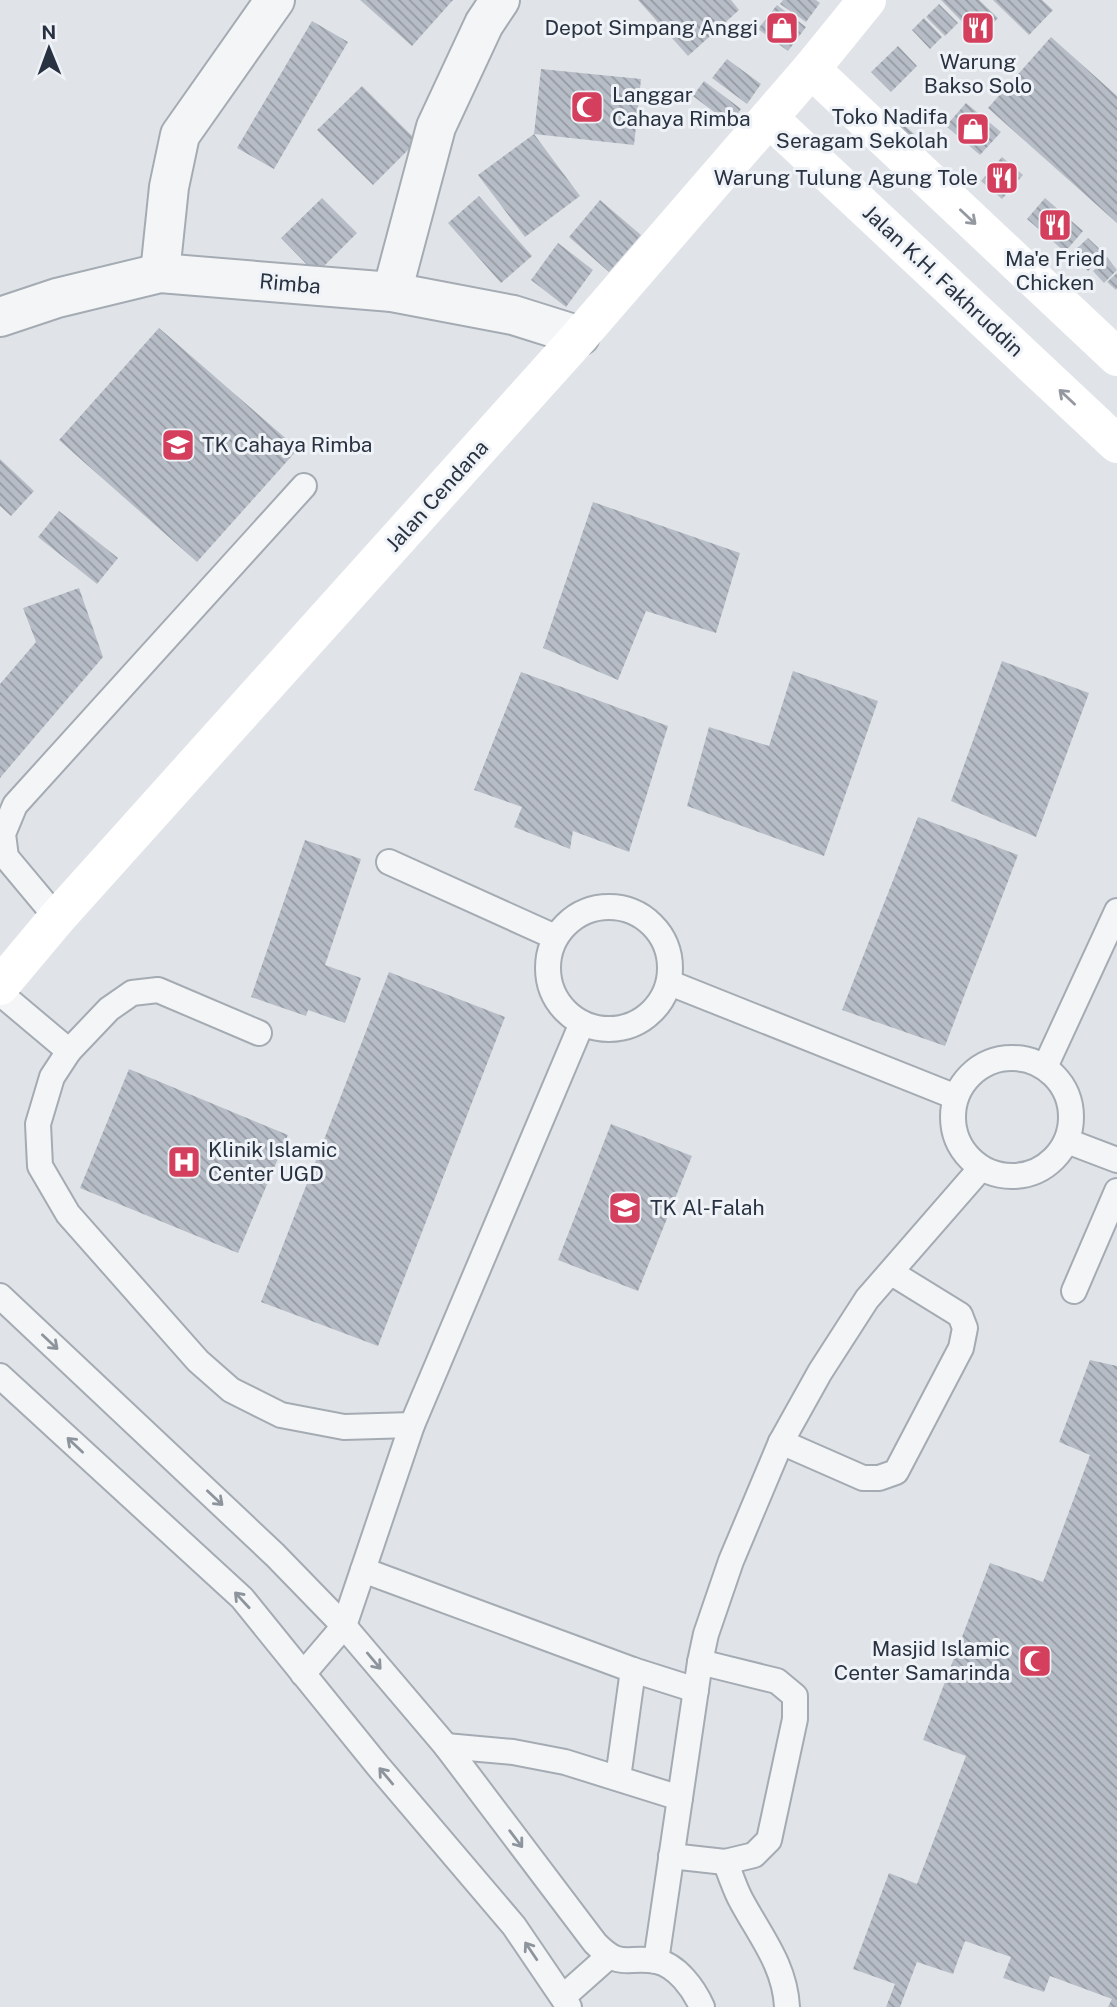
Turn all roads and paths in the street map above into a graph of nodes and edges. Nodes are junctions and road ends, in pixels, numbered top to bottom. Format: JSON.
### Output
{"nodes":[{"id":1,"x":275,"y":0,"type":"edge"},
{"id":2,"x":500,"y":0,"type":"edge"},
{"id":3,"x":867,"y":0,"type":"edge"},
{"id":4,"x":811,"y":69,"type":"junction"},
{"id":5,"x":769,"y":118,"type":"junction"},
{"id":6,"x":160,"y":273,"type":"junction"},
{"id":7,"x":392,"y":292,"type":"junction"},
{"id":8,"x":0,"y":317,"type":"edge"},
{"id":9,"x":580,"y":336,"type":"junction"},
{"id":10,"x":1117,"y":357,"type":"edge"},
{"id":11,"x":1117,"y":444,"type":"edge"},
{"id":12,"x":304,"y":486,"type":"dead end"},
{"id":13,"x":389,"y":862,"type":"dead end"},
{"id":14,"x":1117,"y":911,"type":"edge"},
{"id":15,"x":57,"y":918,"type":"junction"},
{"id":16,"x":555,"y":937,"type":"junction"},
{"id":17,"x":670,"y":983,"type":"junction"},
{"id":18,"x":0,"y":986,"type":"edge"},
{"id":19,"x":0,"y":993,"type":"edge"},
{"id":20,"x":582,"y":1023,"type":"junction"},
{"id":21,"x":259,"y":1033,"type":"dead end"},
{"id":22,"x":69,"y":1051,"type":"junction"},
{"id":23,"x":1045,"y":1067,"type":"junction"},
{"id":24,"x":956,"y":1097,"type":"junction"},
{"id":25,"x":1067,"y":1141,"type":"junction"},
{"id":26,"x":1117,"y":1160,"type":"edge"},
{"id":27,"x":981,"y":1168,"type":"junction"},
{"id":28,"x":1117,"y":1191,"type":"edge"},
{"id":29,"x":892,"y":1273,"type":"junction"},
{"id":30,"x":1074,"y":1291,"type":"dead end"},
{"id":31,"x":0,"y":1296,"type":"edge"},
{"id":32,"x":0,"y":1376,"type":"edge"},
{"id":33,"x":412,"y":1425,"type":"junction"},
{"id":34,"x":780,"y":1441,"type":"junction"},
{"id":35,"x":363,"y":1570,"type":"junction"},
{"id":36,"x":344,"y":1626,"type":"junction"},
{"id":37,"x":700,"y":1662,"type":"junction"},
{"id":38,"x":633,"y":1670,"type":"junction"},
{"id":39,"x":303,"y":1674,"type":"junction"},
{"id":40,"x":696,"y":1690,"type":"junction"},
{"id":41,"x":446,"y":1746,"type":"junction"},
{"id":42,"x":618,"y":1777,"type":"junction"},
{"id":43,"x":680,"y":1798,"type":"junction"},
{"id":44,"x":671,"y":1856,"type":"junction"},
{"id":45,"x":726,"y":1862,"type":"junction"},
{"id":46,"x":608,"y":1957,"type":"junction"},
{"id":47,"x":656,"y":1961,"type":"junction"},
{"id":48,"x":566,"y":2002,"type":"edge"},
{"id":49,"x":702,"y":2007,"type":"edge"},
{"id":50,"x":787,"y":2007,"type":"edge"}],
"edges":[{"from":1,"to":6,"type":"street"},
{"from":2,"to":7,"type":"street"},
{"from":3,"to":4,"type":"street","name":"Jalan Cendana"},
{"from":4,"to":5,"type":"street","name":"Jalan Cendana"},
{"from":4,"to":10,"type":"street","one_way":true},
{"from":5,"to":9,"type":"street","name":"Jalan Cendana"},
{"from":11,"to":5,"type":"street","name":"Jalan K.H. Fakhruddin","one_way":true},
{"from":6,"to":7,"type":"street","name":"Rimba"},
{"from":6,"to":8,"type":"street","name":"Rimba"},
{"from":7,"to":9,"type":"street","name":"Rimba"},
{"from":9,"to":15,"type":"street","name":"Jalan Cendana"},
{"from":12,"to":15,"type":"lane"},
{"from":13,"to":16,"type":"lane"},
{"from":14,"to":23,"type":"lane"},
{"from":15,"to":18,"type":"street","name":"Jalan Cendana"},
{"from":16,"to":17,"type":"lane"},
{"from":16,"to":20,"type":"lane"},
{"from":17,"to":20,"type":"lane"},
{"from":17,"to":24,"type":"lane"},
{"from":19,"to":22,"type":"lane"},
{"from":20,"to":33,"type":"lane"},
{"from":21,"to":22,"type":"lane"},
{"from":22,"to":33,"type":"lane"},
{"from":23,"to":24,"type":"lane"},
{"from":23,"to":25,"type":"lane"},
{"from":24,"to":27,"type":"lane"},
{"from":25,"to":26,"type":"lane"},
{"from":25,"to":27,"type":"lane"},
{"from":27,"to":29,"type":"lane"},
{"from":28,"to":30,"type":"lane"},
{"from":29,"to":34,"type":"lane"},
{"from":29,"to":34,"type":"lane"},
{"from":31,"to":36,"type":"lane","one_way":true},
{"from":39,"to":32,"type":"lane","one_way":true},
{"from":33,"to":35,"type":"lane"},
{"from":34,"to":37,"type":"lane"},
{"from":35,"to":36,"type":"lane"},
{"from":35,"to":38,"type":"lane"},
{"from":36,"to":39,"type":"lane"},
{"from":36,"to":41,"type":"lane","one_way":true},
{"from":37,"to":40,"type":"lane"},
{"from":37,"to":45,"type":"lane"},
{"from":38,"to":40,"type":"lane"},
{"from":38,"to":42,"type":"lane"},
{"from":48,"to":39,"type":"lane","one_way":true},
{"from":40,"to":43,"type":"lane"},
{"from":41,"to":42,"type":"lane"},
{"from":41,"to":46,"type":"lane","one_way":true},
{"from":42,"to":43,"type":"lane"},
{"from":43,"to":44,"type":"lane"},
{"from":44,"to":45,"type":"lane"},
{"from":44,"to":47,"type":"lane"},
{"from":45,"to":50,"type":"lane"},
{"from":46,"to":47,"type":"lane"},
{"from":46,"to":48,"type":"lane"},
{"from":47,"to":49,"type":"lane"}]}
